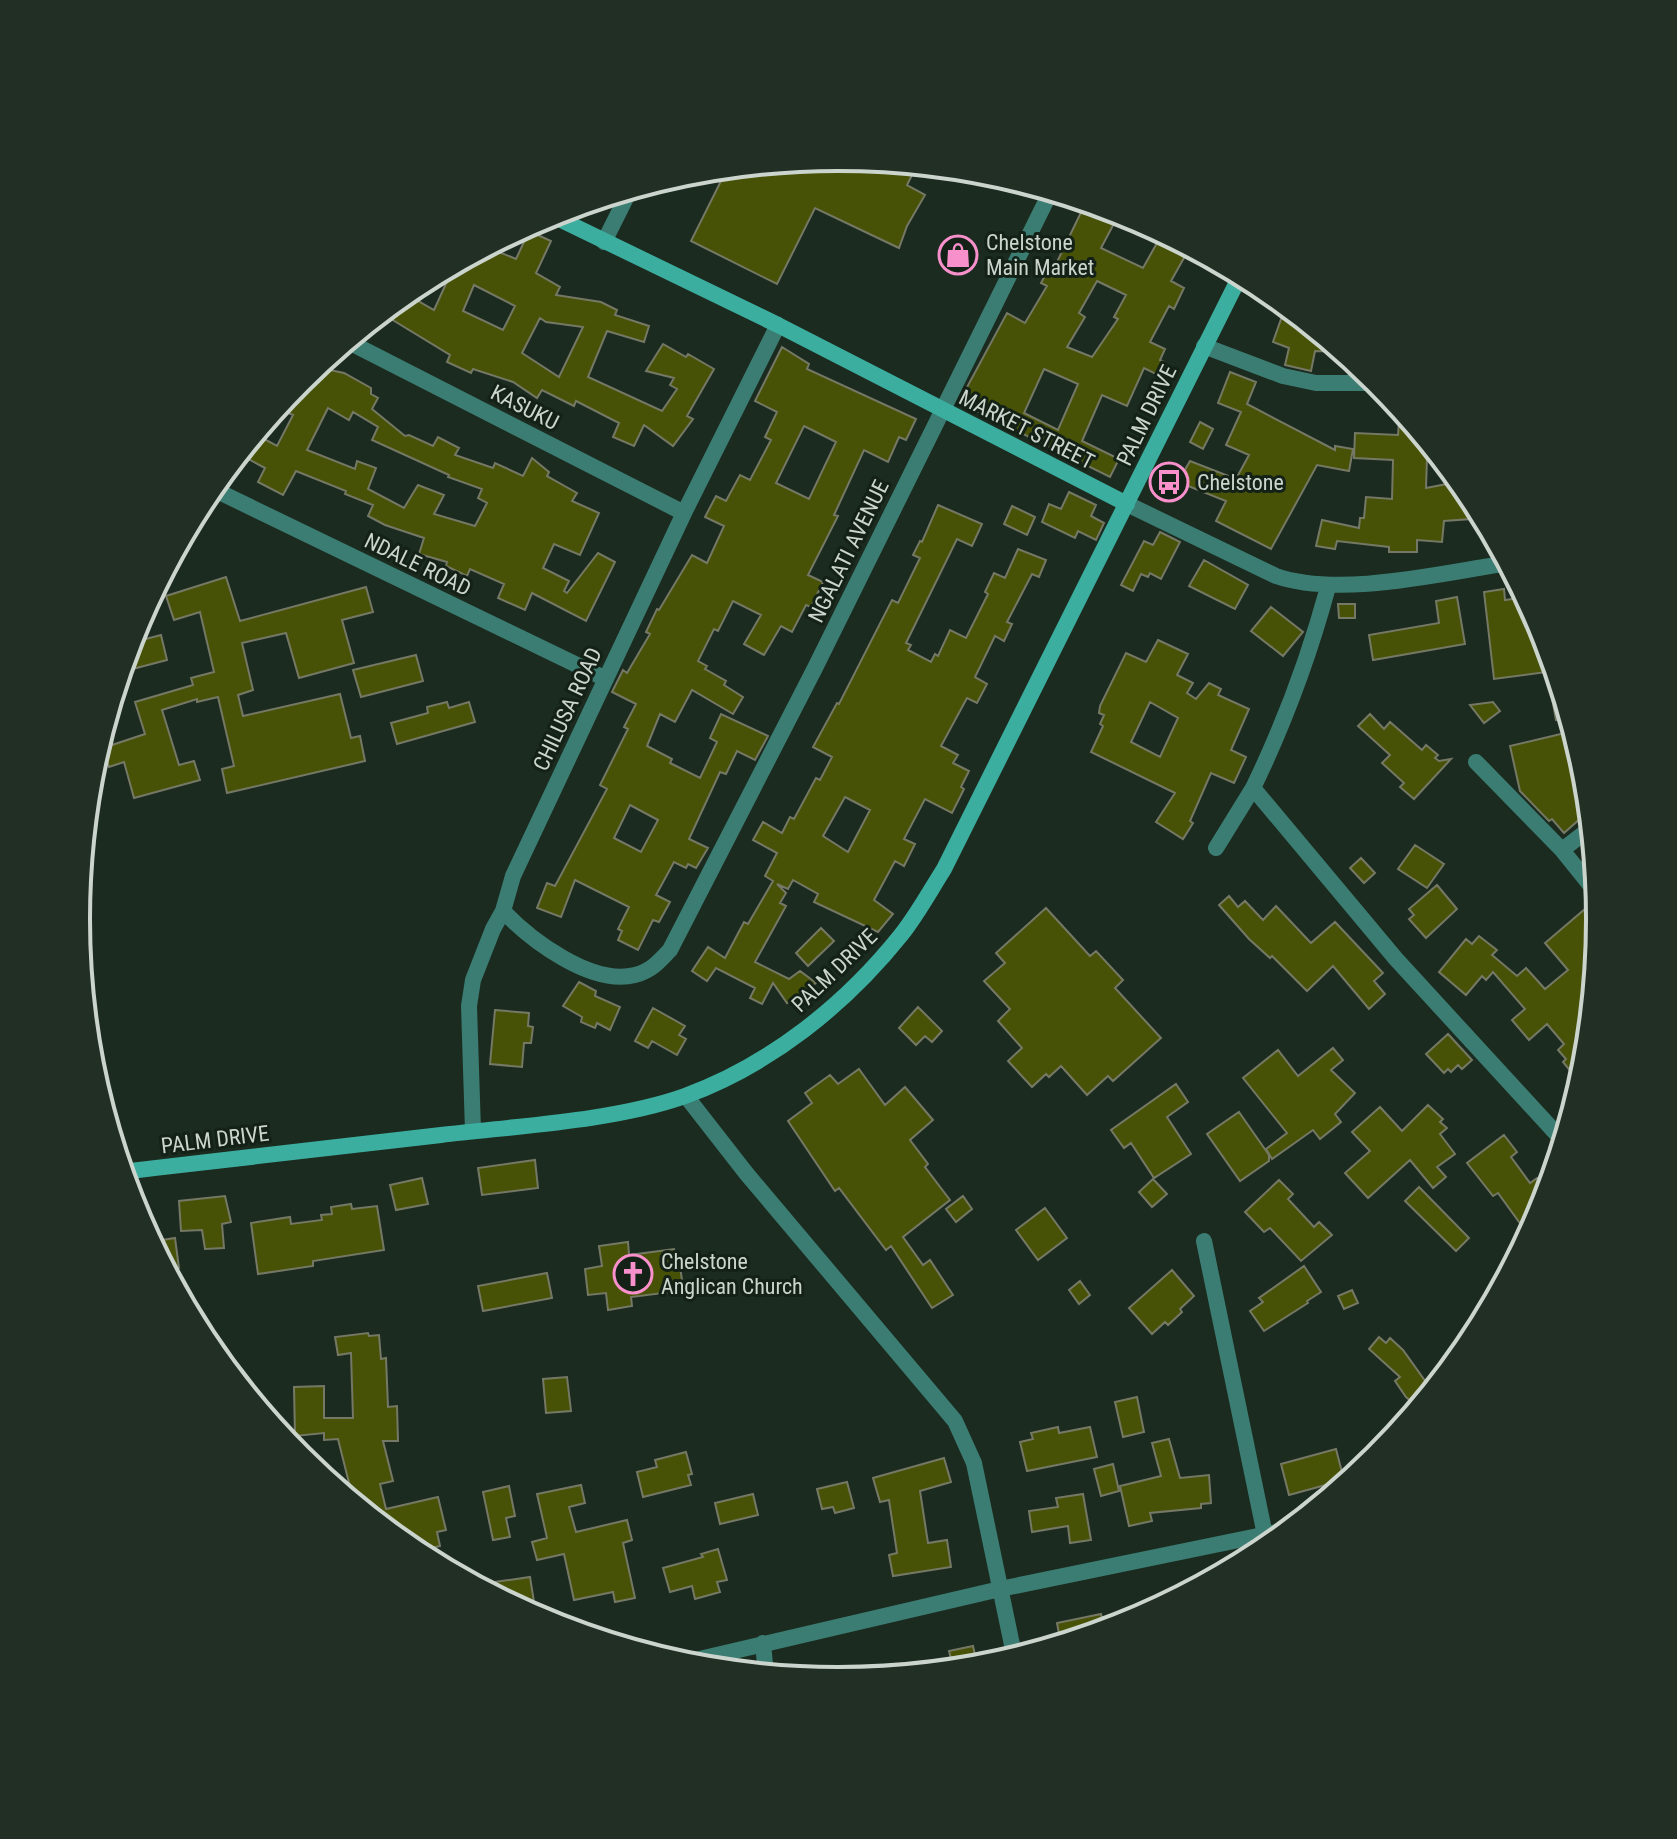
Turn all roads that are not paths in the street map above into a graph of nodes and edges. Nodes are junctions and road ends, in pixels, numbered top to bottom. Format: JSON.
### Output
{"nodes":[{"id":1,"x":1046,"y":201,"type":"edge"},
{"id":2,"x":623,"y":203,"type":"edge"},
{"id":3,"x":566,"y":223,"type":"edge"},
{"id":4,"x":604,"y":242,"type":"junction"},
{"id":5,"x":1235,"y":285,"type":"edge"},
{"id":6,"x":778,"y":325,"type":"junction"},
{"id":7,"x":1204,"y":346,"type":"junction"},
{"id":8,"x":358,"y":347,"type":"edge"},
{"id":9,"x":1360,"y":383,"type":"edge"},
{"id":10,"x":941,"y":410,"type":"junction"},
{"id":11,"x":223,"y":494,"type":"edge"},
{"id":12,"x":1127,"y":504,"type":"junction"},
{"id":13,"x":684,"y":513,"type":"junction"},
{"id":14,"x":1497,"y":565,"type":"edge"},
{"id":15,"x":1328,"y":587,"type":"junction"},
{"id":16,"x":606,"y":679,"type":"junction"},
{"id":17,"x":1476,"y":762,"type":"dead end"},
{"id":18,"x":1253,"y":788,"type":"junction"},
{"id":19,"x":1582,"y":835,"type":"edge"},
{"id":20,"x":1216,"y":848,"type":"dead end"},
{"id":21,"x":1562,"y":850,"type":"junction"},
{"id":22,"x":1585,"y":879,"type":"edge"},
{"id":23,"x":503,"y":911,"type":"junction"},
{"id":24,"x":686,"y":1096,"type":"junction"},
{"id":25,"x":473,"y":1131,"type":"junction"},
{"id":26,"x":1555,"y":1132,"type":"edge"},
{"id":27,"x":134,"y":1171,"type":"edge"},
{"id":28,"x":1204,"y":1241,"type":"dead end"},
{"id":29,"x":1263,"y":1535,"type":"edge"},
{"id":30,"x":1265,"y":1535,"type":"edge"},
{"id":31,"x":1000,"y":1589,"type":"junction"},
{"id":32,"x":763,"y":1643,"type":"junction"},
{"id":33,"x":1012,"y":1647,"type":"edge"},
{"id":34,"x":708,"y":1657,"type":"edge"},
{"id":35,"x":765,"y":1664,"type":"edge"}],
"edges":[{"from":1,"to":10,"type":"street","name":"NGALATI AVENUE"},
{"from":2,"to":4,"type":"street"},
{"from":3,"to":4,"type":"street","name":"MARKET STREET"},
{"from":4,"to":6,"type":"street","name":"MARKET STREET"},
{"from":5,"to":7,"type":"street","name":"PALM DRIVE"},
{"from":6,"to":10,"type":"street","name":"MARKET STREET"},
{"from":6,"to":13,"type":"street","name":"CHILUSA ROAD"},
{"from":7,"to":9,"type":"street"},
{"from":7,"to":12,"type":"street","name":"PALM DRIVE"},
{"from":8,"to":13,"type":"street","name":"KASUKU"},
{"from":10,"to":12,"type":"street","name":"MARKET STREET"},
{"from":10,"to":23,"type":"street","name":"NGALATI AVENUE"},
{"from":11,"to":16,"type":"street","name":"NDALE ROAD"},
{"from":12,"to":15,"type":"street","name":"MARKET STREET"},
{"from":12,"to":24,"type":"street","name":"PALM DRIVE"},
{"from":13,"to":16,"type":"street","name":"CHILUSA ROAD"},
{"from":14,"to":15,"type":"street","name":"MARKET STREET"},
{"from":15,"to":18,"type":"street"},
{"from":16,"to":23,"type":"street","name":"CHILUSA ROAD"},
{"from":17,"to":21,"type":"street"},
{"from":18,"to":20,"type":"street"},
{"from":18,"to":26,"type":"street"},
{"from":19,"to":21,"type":"street"},
{"from":21,"to":22,"type":"street"},
{"from":23,"to":25,"type":"street","name":"CHILUSA ROAD"},
{"from":24,"to":25,"type":"street","name":"PALM DRIVE"},
{"from":24,"to":31,"type":"street"},
{"from":25,"to":27,"type":"street","name":"PALM DRIVE"},
{"from":28,"to":30,"type":"street"},
{"from":29,"to":31,"type":"street"},
{"from":31,"to":32,"type":"street"},
{"from":31,"to":33,"type":"street"},
{"from":32,"to":34,"type":"street"},
{"from":32,"to":35,"type":"street"}]}
